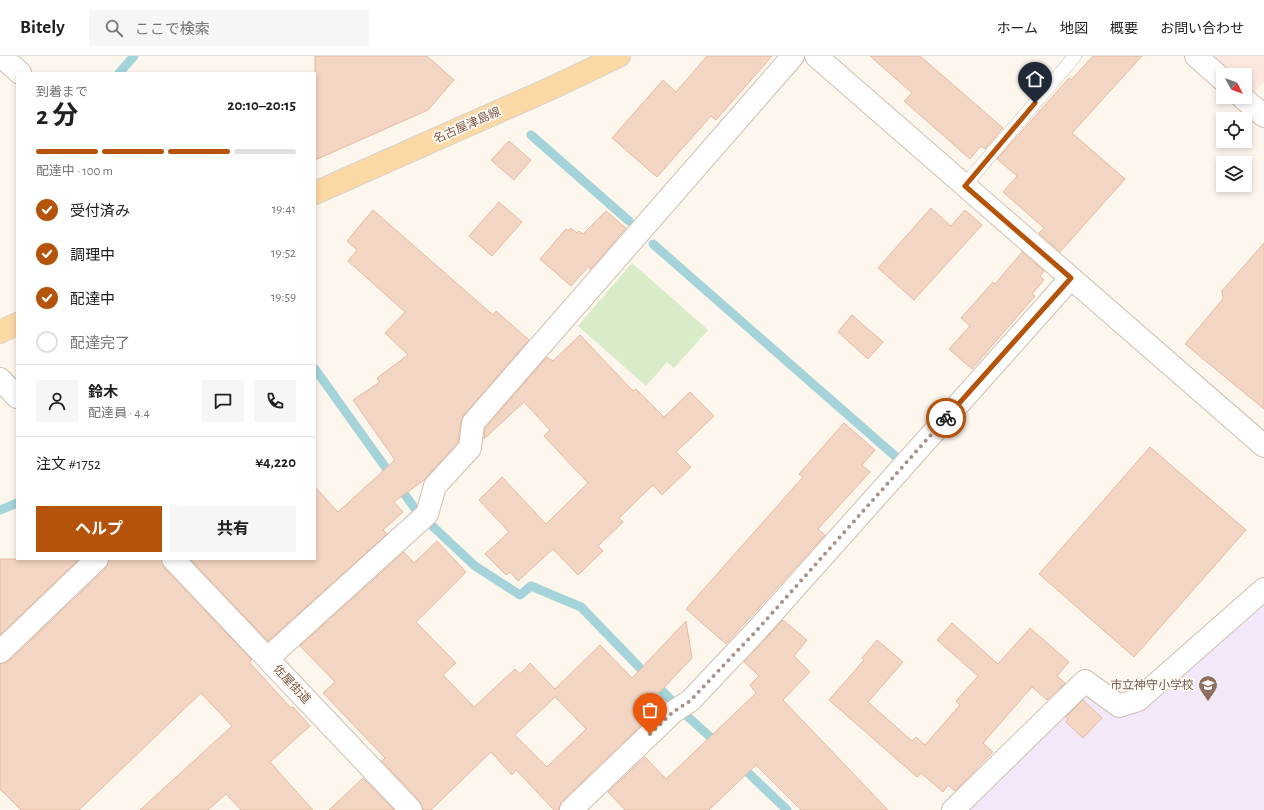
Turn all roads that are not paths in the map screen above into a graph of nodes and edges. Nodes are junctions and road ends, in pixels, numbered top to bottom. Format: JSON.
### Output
{"nodes":[{"id":1,"x":1,"y":56,"type":"edge"},
{"id":2,"x":619,"y":56,"type":"edge"},
{"id":3,"x":793,"y":56,"type":"edge"},
{"id":4,"x":816,"y":56,"type":"edge"},
{"id":5,"x":1075,"y":56,"type":"edge"},
{"id":6,"x":1196,"y":56,"type":"edge"},
{"id":7,"x":19,"y":72,"type":"edge"},
{"id":8,"x":1216,"y":74,"type":"edge"},
{"id":9,"x":1250,"y":104,"type":"edge"},
{"id":10,"x":1264,"y":116,"type":"edge"},
{"id":11,"x":965,"y":186,"type":"junction"},
{"id":12,"x":316,"y":193,"type":"edge"},
{"id":13,"x":1071,"y":278,"type":"junction"},
{"id":14,"x":16,"y":324,"type":"edge"},
{"id":15,"x":0,"y":332,"type":"edge"},
{"id":16,"x":0,"y":379,"type":"edge"},
{"id":17,"x":16,"y":396,"type":"edge"},
{"id":18,"x":1264,"y":446,"type":"edge"},
{"id":19,"x":95,"y":560,"type":"edge"},
{"id":20,"x":174,"y":560,"type":"edge"},
{"id":21,"x":1264,"y":589,"type":"edge"},
{"id":22,"x":0,"y":652,"type":"edge"},
{"id":23,"x":268,"y":658,"type":"junction"},
{"id":24,"x":411,"y":810,"type":"edge"},
{"id":25,"x":571,"y":810,"type":"edge"},
{"id":26,"x":953,"y":810,"type":"edge"}],
"edges":[{"from":1,"to":7,"type":"street"},
{"from":2,"to":12,"type":"main road","name":"名古屋津島線"},
{"from":3,"to":23,"type":"street"},
{"from":4,"to":11,"type":"street"},
{"from":5,"to":11,"type":"lane"},
{"from":6,"to":8,"type":"street"},
{"from":9,"to":10,"type":"street"},
{"from":11,"to":13,"type":"street"},
{"from":13,"to":18,"type":"street"},
{"from":13,"to":25,"type":"street"},
{"from":14,"to":15,"type":"main road"},
{"from":16,"to":17,"type":"street"},
{"from":19,"to":22,"type":"street"},
{"from":20,"to":23,"type":"street","name":"佐屋街道"},
{"from":21,"to":26,"type":"street"},
{"from":23,"to":24,"type":"street","name":"佐屋街道"}]}
